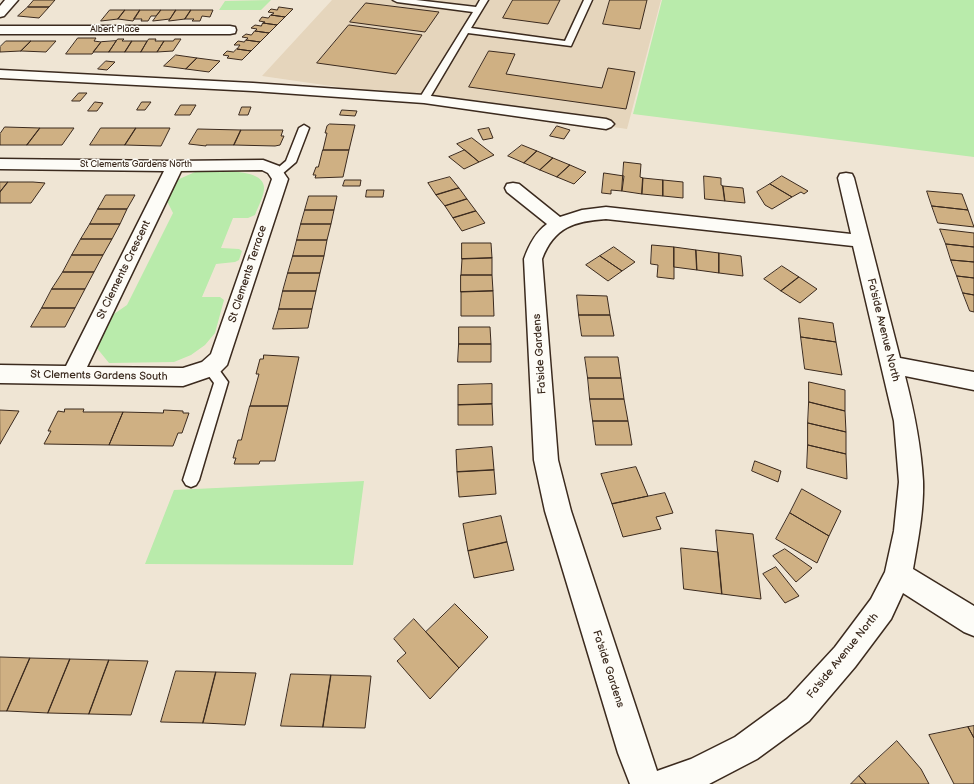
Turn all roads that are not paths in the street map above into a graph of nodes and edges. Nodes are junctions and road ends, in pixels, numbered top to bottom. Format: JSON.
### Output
{"nodes":[{"id":1,"x":12,"y":0,"type":"edge"},
{"id":2,"x":397,"y":0,"type":"edge"},
{"id":3,"x":484,"y":0,"type":"edge"},
{"id":4,"x":588,"y":0,"type":"edge"},
{"id":5,"x":478,"y":10,"type":"junction"},
{"id":6,"x":0,"y":13,"type":"edge"},
{"id":7,"x":0,"y":30,"type":"edge"},
{"id":8,"x":230,"y":30,"type":"dead end"},
{"id":9,"x":466,"y":30,"type":"junction"},
{"id":10,"x":0,"y":74,"type":"edge"},
{"id":11,"x":424,"y":99,"type":"junction"},
{"id":12,"x":606,"y":124,"type":"dead end"},
{"id":13,"x":304,"y":128,"type":"dead end"},
{"id":14,"x":0,"y":164,"type":"edge"},
{"id":15,"x":175,"y":166,"type":"junction"},
{"id":16,"x":275,"y":170,"type":"junction"},
{"id":17,"x":846,"y":178,"type":"dead end"},
{"id":18,"x":513,"y":188,"type":"dead end"},
{"id":19,"x":558,"y":224,"type":"junction"},
{"id":20,"x":861,"y":241,"type":"junction"},
{"id":21,"x":892,"y":365,"type":"junction"},
{"id":22,"x":204,"y":370,"type":"junction"},
{"id":23,"x":0,"y":374,"type":"edge"},
{"id":24,"x":72,"y":374,"type":"junction"},
{"id":25,"x":974,"y":381,"type":"edge"},
{"id":26,"x":191,"y":480,"type":"dead end"},
{"id":27,"x":898,"y":575,"type":"junction"},
{"id":28,"x":974,"y":622,"type":"edge"},
{"id":29,"x":646,"y":784,"type":"edge"},
{"id":30,"x":665,"y":784,"type":"edge"}],
"edges":[{"from":1,"to":6,"type":"street"},
{"from":2,"to":5,"type":"lane"},
{"from":3,"to":5,"type":"lane"},
{"from":4,"to":9,"type":"lane"},
{"from":5,"to":9,"type":"lane"},
{"from":7,"to":8,"type":"street","name":"Albert Place"},
{"from":9,"to":11,"type":"lane"},
{"from":10,"to":11,"type":"street"},
{"from":11,"to":12,"type":"street"},
{"from":13,"to":16,"type":"lane"},
{"from":14,"to":15,"type":"street","name":"St Clements Gardens North"},
{"from":15,"to":16,"type":"street","name":"St Clements Gardens North"},
{"from":15,"to":24,"type":"street","name":"St Clements Crescent"},
{"from":16,"to":22,"type":"street","name":"St Clements Terrace"},
{"from":17,"to":20,"type":"street","name":"Fa'side Avenue North"},
{"from":18,"to":19,"type":"street"},
{"from":19,"to":20,"type":"street","name":"Fa'side Gardens"},
{"from":19,"to":29,"type":"street","name":"Fa'side Gardens"},
{"from":20,"to":21,"type":"street","name":"Fa'side Avenue North"},
{"from":21,"to":25,"type":"street"},
{"from":21,"to":27,"type":"street","name":"Fa'side Avenue North"},
{"from":22,"to":24,"type":"street","name":"St Clements Gardens South"},
{"from":22,"to":26,"type":"lane"},
{"from":23,"to":24,"type":"street","name":"St Clements Gardens South"},
{"from":27,"to":28,"type":"street"},
{"from":27,"to":30,"type":"street","name":"Fa'side Avenue North"}]}
